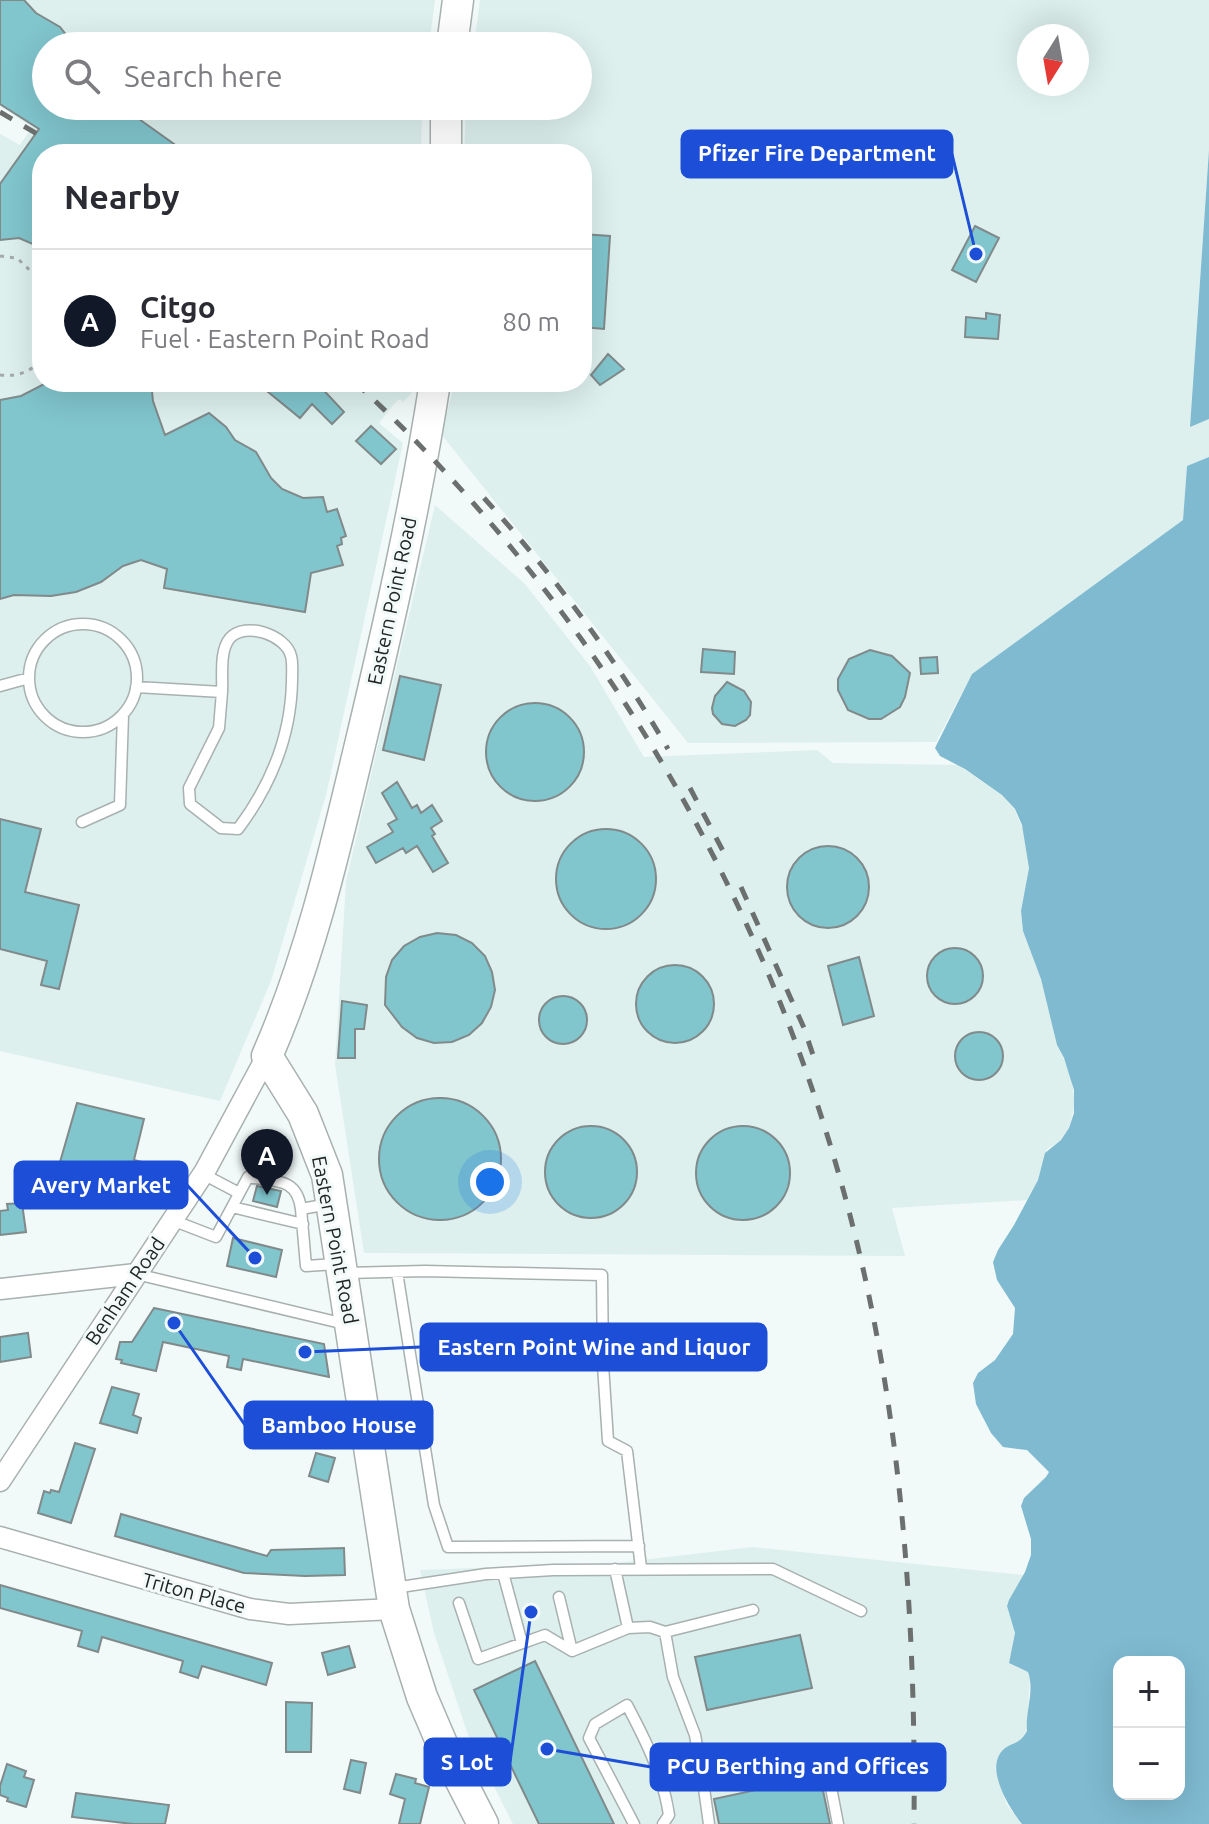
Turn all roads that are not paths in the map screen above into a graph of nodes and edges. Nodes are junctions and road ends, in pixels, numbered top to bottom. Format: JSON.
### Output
{"nodes":[{"id":1,"x":458,"y":0,"type":"edge"},
{"id":2,"x":454,"y":32,"type":"edge"},
{"id":3,"x":446,"y":120,"type":"edge"},
{"id":4,"x":446,"y":144,"type":"edge"},
{"id":5,"x":433,"y":392,"type":"edge"},
{"id":6,"x":29,"y":678,"type":"junction"},
{"id":7,"x":0,"y":686,"type":"edge"},
{"id":8,"x":136,"y":687,"type":"junction"},
{"id":9,"x":222,"y":692,"type":"junction"},
{"id":10,"x":123,"y":715,"type":"junction"},
{"id":11,"x":82,"y":822,"type":"dead end"},
{"id":12,"x":267,"y":1056,"type":"junction"},
{"id":13,"x":203,"y":1174,"type":"junction"},
{"id":14,"x":239,"y":1193,"type":"junction"},
{"id":15,"x":332,"y":1204,"type":"junction"},
{"id":16,"x":232,"y":1207,"type":"junction"},
{"id":17,"x":301,"y":1209,"type":"junction"},
{"id":18,"x":172,"y":1220,"type":"junction"},
{"id":19,"x":303,"y":1224,"type":"junction"},
{"id":20,"x":343,"y":1268,"type":"junction"},
{"id":21,"x":397,"y":1272,"type":"junction"},
{"id":22,"x":136,"y":1274,"type":"junction"},
{"id":23,"x":0,"y":1289,"type":"edge"},
{"id":24,"x":351,"y":1326,"type":"junction"},
{"id":25,"x":0,"y":1481,"type":"edge"},
{"id":26,"x":0,"y":1537,"type":"edge"},
{"id":27,"x":639,"y":1546,"type":"junction"},
{"id":28,"x":641,"y":1568,"type":"junction"},
{"id":29,"x":615,"y":1569,"type":"junction"},
{"id":30,"x":503,"y":1573,"type":"junction"},
{"id":31,"x":559,"y":1597,"type":"dead end"},
{"id":32,"x":392,"y":1599,"type":"junction"},
{"id":33,"x":459,"y":1603,"type":"dead end"},
{"id":34,"x":753,"y":1610,"type":"dead end"},
{"id":35,"x":861,"y":1611,"type":"dead end"},
{"id":36,"x":628,"y":1628,"type":"junction"},
{"id":37,"x":665,"y":1632,"type":"junction"},
{"id":38,"x":522,"y":1643,"type":"junction"},
{"id":39,"x":572,"y":1651,"type":"junction"},
{"id":40,"x":702,"y":1774,"type":"junction"},
{"id":41,"x":483,"y":1824,"type":"edge"},
{"id":42,"x":634,"y":1824,"type":"edge"},
{"id":43,"x":663,"y":1824,"type":"edge"},
{"id":44,"x":709,"y":1824,"type":"edge"},
{"id":45,"x":838,"y":1824,"type":"edge"}],
"edges":[{"from":1,"to":2,"type":"main road"},
{"from":3,"to":4,"type":"main road"},
{"from":5,"to":12,"type":"main road","name":"Eastern Point Road"},
{"from":6,"to":7,"type":"lane"},
{"from":6,"to":8,"type":"lane"},
{"from":6,"to":10,"type":"lane"},
{"from":8,"to":9,"type":"lane"},
{"from":8,"to":10,"type":"lane"},
{"from":9,"to":9,"type":"lane"},
{"from":10,"to":11,"type":"lane"},
{"from":12,"to":13,"type":"street","name":"Benham Road"},
{"from":12,"to":15,"type":"main road","name":"Eastern Point Road"},
{"from":13,"to":14,"type":"lane"},
{"from":13,"to":18,"type":"street","name":"Benham Road"},
{"from":14,"to":16,"type":"lane"},
{"from":14,"to":17,"type":"lane"},
{"from":15,"to":17,"type":"lane"},
{"from":15,"to":20,"type":"main road","name":"Eastern Point Road"},
{"from":16,"to":18,"type":"lane"},
{"from":16,"to":19,"type":"lane"},
{"from":17,"to":19,"type":"lane"},
{"from":18,"to":22,"type":"street","name":"Benham Road"},
{"from":19,"to":20,"type":"lane"},
{"from":20,"to":21,"type":"lane"},
{"from":20,"to":24,"type":"main road","name":"Eastern Point Road"},
{"from":21,"to":27,"type":"lane"},
{"from":21,"to":27,"type":"lane"},
{"from":22,"to":23,"type":"street"},
{"from":22,"to":24,"type":"lane"},
{"from":22,"to":25,"type":"street","name":"Benham Road"},
{"from":24,"to":32,"type":"main road","name":"Eastern Point Road"},
{"from":26,"to":32,"type":"street","name":"Triton Place"},
{"from":27,"to":28,"type":"lane"},
{"from":28,"to":29,"type":"lane"},
{"from":28,"to":35,"type":"lane"},
{"from":29,"to":30,"type":"lane"},
{"from":29,"to":36,"type":"lane"},
{"from":30,"to":32,"type":"lane"},
{"from":30,"to":38,"type":"lane"},
{"from":31,"to":39,"type":"lane"},
{"from":32,"to":41,"type":"main road","name":"Eastern Point Road"},
{"from":33,"to":38,"type":"lane"},
{"from":34,"to":37,"type":"lane"},
{"from":36,"to":37,"type":"lane"},
{"from":36,"to":39,"type":"lane"},
{"from":37,"to":40,"type":"lane"},
{"from":38,"to":39,"type":"lane"},
{"from":40,"to":44,"type":"lane"},
{"from":40,"to":45,"type":"lane"},
{"from":42,"to":43,"type":"lane"}]}
